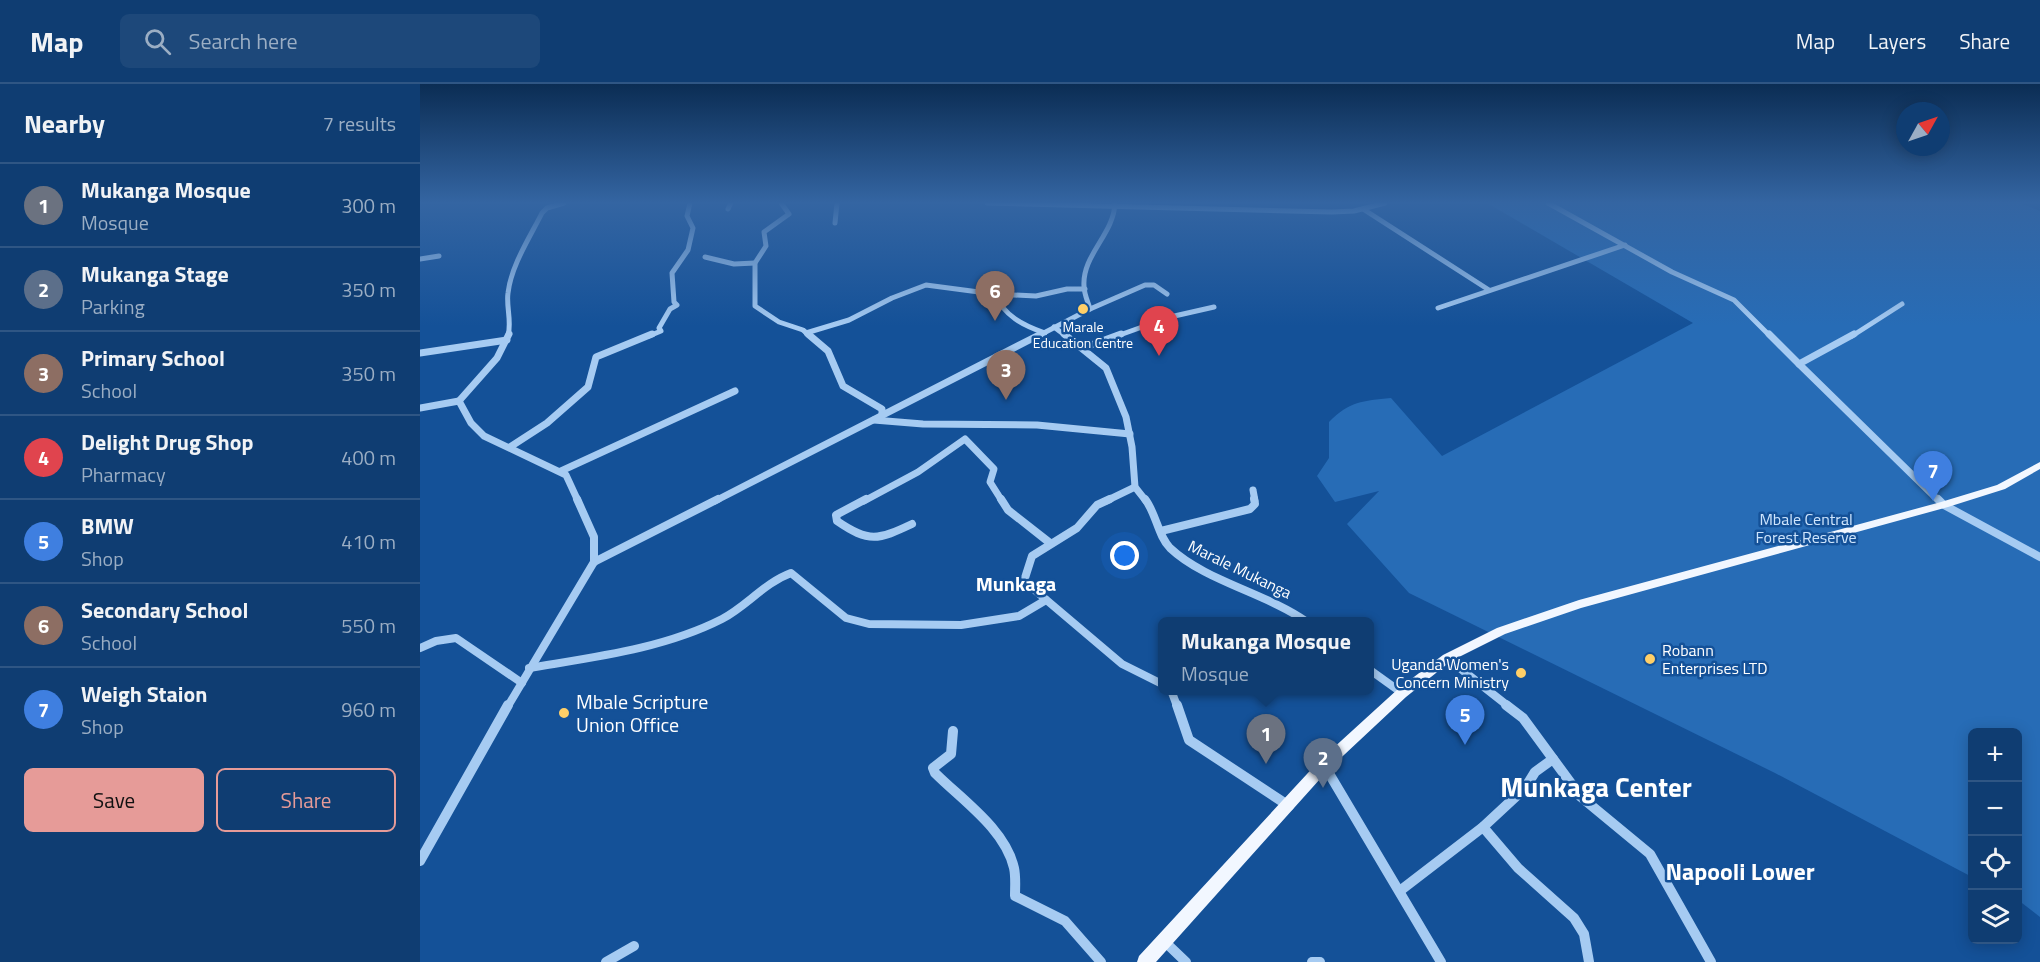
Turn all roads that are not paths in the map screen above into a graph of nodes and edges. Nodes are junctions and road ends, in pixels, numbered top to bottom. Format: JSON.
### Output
{"nodes":[{"id":1,"x":527,"y":244,"type":"edge"},
{"id":2,"x":690,"y":244,"type":"edge"},
{"id":3,"x":766,"y":244,"type":"edge"},
{"id":4,"x":1101,"y":244,"type":"edge"},
{"id":5,"x":1415,"y":244,"type":"edge"},
{"id":6,"x":1624,"y":245,"type":"joint"},
{"id":7,"x":439,"y":256,"type":"dead end"},
{"id":8,"x":705,"y":257,"type":"dead end"},
{"id":9,"x":420,"y":259,"type":"edge"},
{"id":10,"x":755,"y":263,"type":"junction"},
{"id":11,"x":1085,"y":289,"type":"junction"},
{"id":12,"x":1489,"y":290,"type":"junction"},
{"id":13,"x":994,"y":294,"type":"junction"},
{"id":14,"x":1167,"y":294,"type":"dead end"},
{"id":15,"x":1902,"y":304,"type":"dead end"},
{"id":16,"x":1214,"y":307,"type":"dead end"},
{"id":17,"x":1438,"y":308,"type":"dead end"},
{"id":18,"x":1090,"y":309,"type":"junction"},
{"id":19,"x":1054,"y":327,"type":"junction"},
{"id":20,"x":806,"y":333,"type":"junction"},
{"id":21,"x":1045,"y":333,"type":"junction"},
{"id":22,"x":507,"y":340,"type":"junction"},
{"id":23,"x":1083,"y":348,"type":"junction"},
{"id":24,"x":420,"y":353,"type":"edge"},
{"id":25,"x":1799,"y":364,"type":"junction"},
{"id":26,"x":735,"y":391,"type":"dead end"},
{"id":27,"x":459,"y":401,"type":"junction"},
{"id":28,"x":420,"y":408,"type":"edge"},
{"id":29,"x":882,"y":415,"type":"junction"},
{"id":30,"x":873,"y":420,"type":"junction"},
{"id":31,"x":1130,"y":434,"type":"junction"},
{"id":32,"x":510,"y":447,"type":"junction"},
{"id":33,"x":2040,"y":465,"type":"edge"},
{"id":34,"x":561,"y":471,"type":"junction"},
{"id":35,"x":1135,"y":487,"type":"junction"},
{"id":36,"x":1253,"y":490,"type":"dead end"},
{"id":37,"x":1944,"y":505,"type":"junction"},
{"id":38,"x":912,"y":524,"type":"dead end"},
{"id":39,"x":1161,"y":531,"type":"junction"},
{"id":40,"x":1050,"y":543,"type":"junction"},
{"id":41,"x":2040,"y":556,"type":"edge"},
{"id":42,"x":594,"y":562,"type":"junction"},
{"id":43,"x":1046,"y":600,"type":"junction"},
{"id":44,"x":1301,"y":617,"type":"edge"},
{"id":45,"x":420,"y":648,"type":"edge"},
{"id":46,"x":1448,"y":658,"type":"junction"},
{"id":47,"x":529,"y":668,"type":"junction"},
{"id":48,"x":1374,"y":673,"type":"edge"},
{"id":49,"x":1158,"y":682,"type":"edge"},
{"id":50,"x":522,"y":683,"type":"junction"},
{"id":51,"x":1402,"y":693,"type":"junction"},
{"id":52,"x":1173,"y":695,"type":"edge"},
{"id":53,"x":953,"y":731,"type":"dead end"},
{"id":54,"x":1553,"y":759,"type":"junction"},
{"id":55,"x":1324,"y":765,"type":"junction"},
{"id":56,"x":1288,"y":806,"type":"junction"},
{"id":57,"x":1483,"y":828,"type":"junction"},
{"id":58,"x":420,"y":861,"type":"edge"},
{"id":59,"x":1401,"y":890,"type":"junction"},
{"id":60,"x":1164,"y":941,"type":"junction"},
{"id":61,"x":634,"y":946,"type":"dead end"},
{"id":62,"x":606,"y":962,"type":"edge"},
{"id":63,"x":1101,"y":962,"type":"edge"},
{"id":64,"x":1145,"y":962,"type":"edge"},
{"id":65,"x":1186,"y":962,"type":"edge"},
{"id":66,"x":1312,"y":962,"type":"edge"},
{"id":67,"x":1320,"y":962,"type":"edge"},
{"id":68,"x":1441,"y":962,"type":"edge"},
{"id":69,"x":1589,"y":962,"type":"edge"},
{"id":70,"x":1711,"y":962,"type":"edge"}],
"edges":[{"from":1,"to":22,"type":"street"},
{"from":2,"to":32,"type":"street"},
{"from":3,"to":10,"type":"street"},
{"from":4,"to":11,"type":"street"},
{"from":5,"to":12,"type":"street"},
{"from":6,"to":12,"type":"street"},
{"from":6,"to":25,"type":"street"},
{"from":7,"to":9,"type":"street"},
{"from":8,"to":10,"type":"street"},
{"from":10,"to":20,"type":"street"},
{"from":11,"to":13,"type":"street"},
{"from":11,"to":18,"type":"street"},
{"from":12,"to":17,"type":"street"},
{"from":13,"to":20,"type":"street"},
{"from":13,"to":21,"type":"street"},
{"from":14,"to":18,"type":"street"},
{"from":15,"to":25,"type":"street"},
{"from":16,"to":23,"type":"street"},
{"from":18,"to":19,"type":"street"},
{"from":19,"to":21,"type":"street"},
{"from":19,"to":23,"type":"street","name":"Marale Mukanga"},
{"from":20,"to":29,"type":"street"},
{"from":21,"to":29,"type":"street"},
{"from":22,"to":24,"type":"street"},
{"from":22,"to":27,"type":"street"},
{"from":23,"to":31,"type":"street","name":"Marale Mukanga"},
{"from":25,"to":37,"type":"street"},
{"from":26,"to":34,"type":"street"},
{"from":27,"to":28,"type":"street"},
{"from":27,"to":32,"type":"street"},
{"from":29,"to":30,"type":"street"},
{"from":30,"to":31,"type":"street"},
{"from":30,"to":42,"type":"street"},
{"from":31,"to":35,"type":"street","name":"Marale Mukanga"},
{"from":32,"to":34,"type":"street"},
{"from":33,"to":37,"type":"main road"},
{"from":34,"to":42,"type":"street"},
{"from":35,"to":39,"type":"street","name":"Marale Mukanga"},
{"from":35,"to":40,"type":"street"},
{"from":36,"to":39,"type":"street"},
{"from":37,"to":41,"type":"street"},
{"from":37,"to":46,"type":"main road"},
{"from":38,"to":40,"type":"street"},
{"from":39,"to":44,"type":"street","name":"Marale Mukanga"},
{"from":40,"to":43,"type":"street"},
{"from":42,"to":47,"type":"street"},
{"from":43,"to":47,"type":"street"},
{"from":43,"to":49,"type":"street"},
{"from":45,"to":50,"type":"street"},
{"from":46,"to":51,"type":"main road"},
{"from":46,"to":54,"type":"street"},
{"from":47,"to":50,"type":"street"},
{"from":48,"to":51,"type":"street"},
{"from":50,"to":58,"type":"street"},
{"from":51,"to":55,"type":"main road"},
{"from":52,"to":56,"type":"street"},
{"from":53,"to":63,"type":"street"},
{"from":54,"to":57,"type":"street"},
{"from":54,"to":70,"type":"street"},
{"from":55,"to":56,"type":"main road"},
{"from":55,"to":59,"type":"street"},
{"from":56,"to":60,"type":"main road"},
{"from":57,"to":59,"type":"street"},
{"from":57,"to":69,"type":"street"},
{"from":59,"to":68,"type":"street"},
{"from":60,"to":64,"type":"main road"},
{"from":60,"to":65,"type":"street"},
{"from":61,"to":62,"type":"street"},
{"from":66,"to":67,"type":"street"}]}
